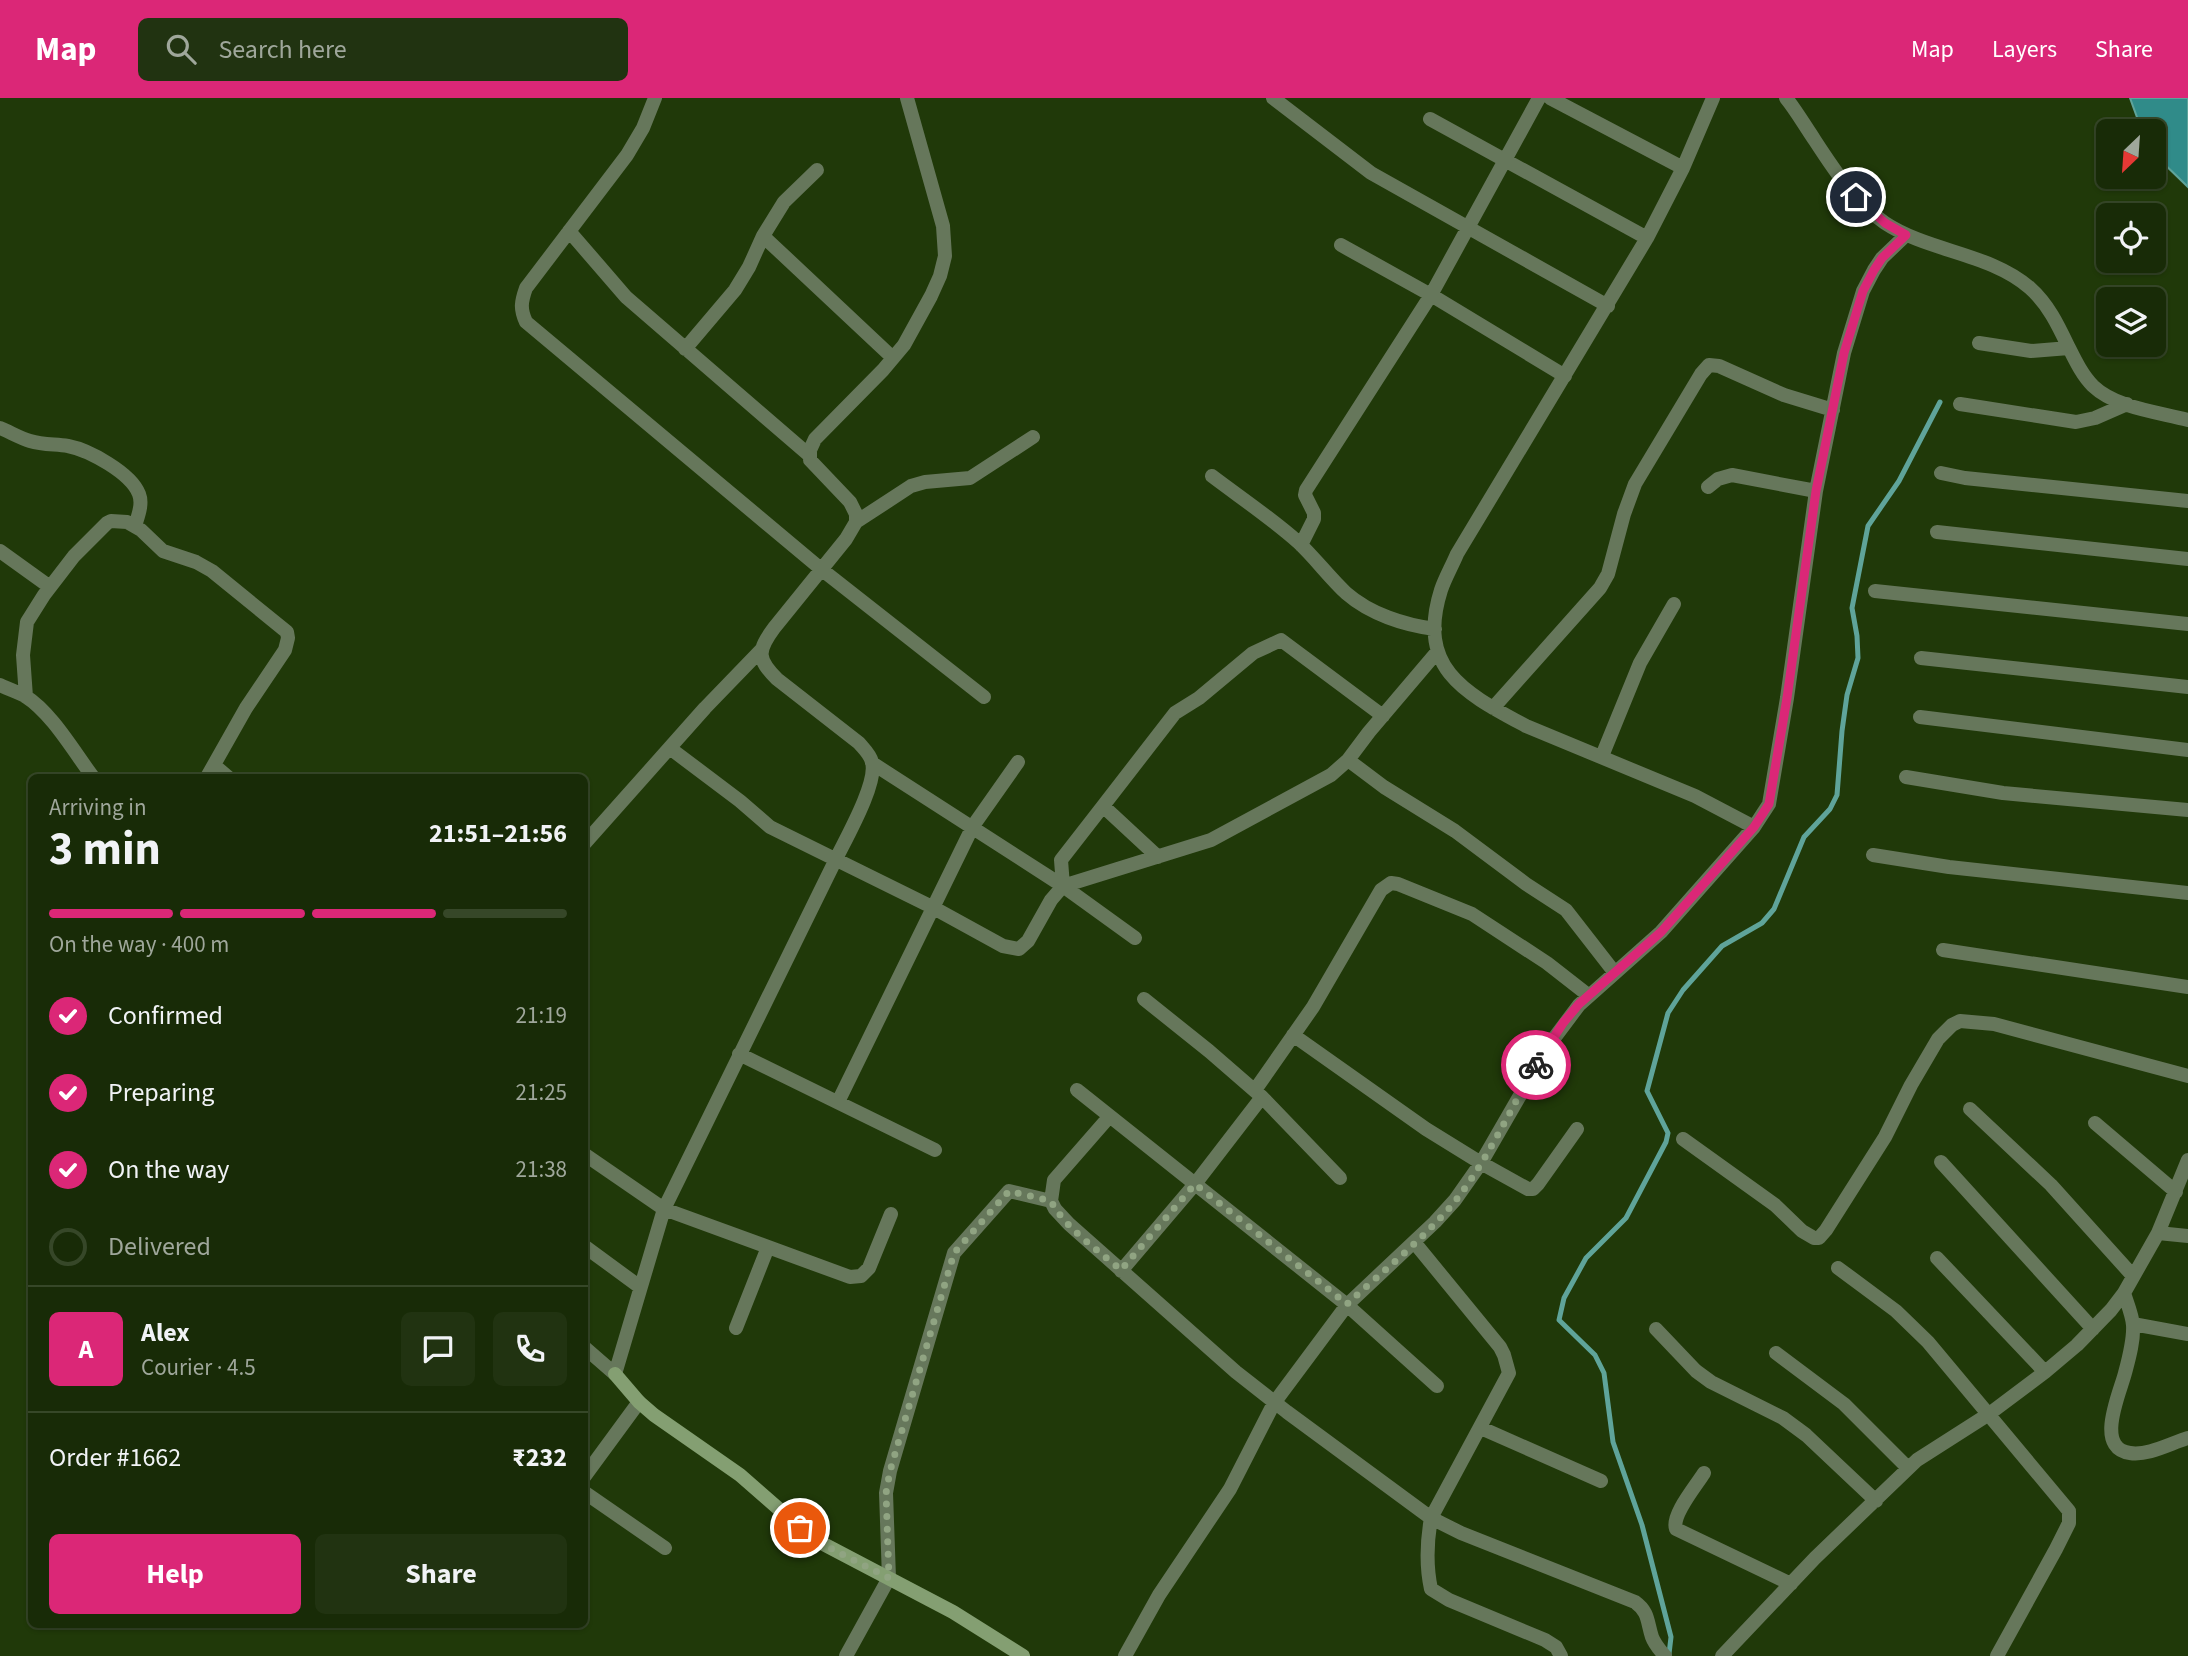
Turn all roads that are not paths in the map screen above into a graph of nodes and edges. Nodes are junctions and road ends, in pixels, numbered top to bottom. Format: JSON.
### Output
{"nodes":[{"id":1,"x":655,"y":98,"type":"edge"},
{"id":2,"x":907,"y":98,"type":"edge"},
{"id":3,"x":1273,"y":98,"type":"edge"},
{"id":4,"x":1539,"y":98,"type":"edge"},
{"id":5,"x":1550,"y":98,"type":"edge"},
{"id":6,"x":1713,"y":98,"type":"edge"},
{"id":7,"x":1786,"y":98,"type":"edge"},
{"id":8,"x":1430,"y":119,"type":"dead end"},
{"id":9,"x":1504,"y":161,"type":"junction"},
{"id":10,"x":1683,"y":168,"type":"junction"},
{"id":11,"x":817,"y":170,"type":"dead end"},
{"id":12,"x":1468,"y":228,"type":"junction"},
{"id":13,"x":569,"y":230,"type":"junction"},
{"id":14,"x":1906,"y":235,"type":"junction"},
{"id":15,"x":763,"y":236,"type":"junction"},
{"id":16,"x":1647,"y":238,"type":"junction"},
{"id":17,"x":1341,"y":245,"type":"dead end"},
{"id":18,"x":1431,"y":295,"type":"junction"},
{"id":19,"x":1608,"y":306,"type":"junction"},
{"id":20,"x":1979,"y":342,"type":"dead end"},
{"id":21,"x":2069,"y":348,"type":"junction"},
{"id":22,"x":685,"y":349,"type":"junction"},
{"id":23,"x":893,"y":358,"type":"junction"},
{"id":24,"x":1565,"y":376,"type":"junction"},
{"id":25,"x":1960,"y":404,"type":"dead end"},
{"id":26,"x":2127,"y":404,"type":"junction"},
{"id":27,"x":1832,"y":410,"type":"junction"},
{"id":28,"x":2188,"y":420,"type":"edge"},
{"id":29,"x":0,"y":428,"type":"edge"},
{"id":30,"x":1034,"y":437,"type":"dead end"},
{"id":31,"x":809,"y":455,"type":"junction"},
{"id":32,"x":1941,"y":473,"type":"dead end"},
{"id":33,"x":1212,"y":476,"type":"dead end"},
{"id":34,"x":1708,"y":487,"type":"dead end"},
{"id":35,"x":1816,"y":491,"type":"junction"},
{"id":36,"x":2188,"y":501,"type":"edge"},
{"id":37,"x":856,"y":522,"type":"junction"},
{"id":38,"x":135,"y":526,"type":"junction"},
{"id":39,"x":1937,"y":532,"type":"dead end"},
{"id":40,"x":1301,"y":545,"type":"junction"},
{"id":41,"x":0,"y":551,"type":"edge"},
{"id":42,"x":2188,"y":559,"type":"edge"},
{"id":43,"x":821,"y":569,"type":"junction"},
{"id":44,"x":50,"y":587,"type":"junction"},
{"id":45,"x":1875,"y":591,"type":"dead end"},
{"id":46,"x":1674,"y":604,"type":"dead end"},
{"id":47,"x":2188,"y":624,"type":"edge"},
{"id":48,"x":1435,"y":629,"type":"junction"},
{"id":49,"x":761,"y":650,"type":"junction"},
{"id":50,"x":1437,"y":652,"type":"junction"},
{"id":51,"x":1922,"y":658,"type":"dead end"},
{"id":52,"x":0,"y":685,"type":"edge"},
{"id":53,"x":2188,"y":687,"type":"edge"},
{"id":54,"x":26,"y":697,"type":"junction"},
{"id":55,"x":984,"y":697,"type":"dead end"},
{"id":56,"x":1493,"y":708,"type":"junction"},
{"id":57,"x":1383,"y":716,"type":"junction"},
{"id":58,"x":1920,"y":717,"type":"dead end"},
{"id":59,"x":671,"y":749,"type":"junction"},
{"id":60,"x":2188,"y":750,"type":"edge"},
{"id":61,"x":1602,"y":756,"type":"junction"},
{"id":62,"x":1348,"y":760,"type":"junction"},
{"id":63,"x":872,"y":762,"type":"junction"},
{"id":64,"x":1018,"y":762,"type":"dead end"},
{"id":65,"x":211,"y":771,"type":"edge"},
{"id":66,"x":91,"y":774,"type":"edge"},
{"id":67,"x":1906,"y":777,"type":"dead end"},
{"id":68,"x":1103,"y":806,"type":"junction"},
{"id":69,"x":2188,"y":810,"type":"edge"},
{"id":70,"x":973,"y":826,"type":"junction"},
{"id":71,"x":1754,"y":827,"type":"junction"},
{"id":72,"x":588,"y":840,"type":"edge"},
{"id":73,"x":1873,"y":855,"type":"dead end"},
{"id":74,"x":1158,"y":857,"type":"junction"},
{"id":75,"x":835,"y":861,"type":"junction"},
{"id":76,"x":1063,"y":886,"type":"junction"},
{"id":77,"x":2188,"y":893,"type":"edge"},
{"id":78,"x":932,"y":907,"type":"junction"},
{"id":79,"x":1135,"y":938,"type":"dead end"},
{"id":80,"x":1943,"y":950,"type":"dead end"},
{"id":81,"x":1615,"y":973,"type":"junction"},
{"id":82,"x":2188,"y":987,"type":"edge"},
{"id":83,"x":1588,"y":995,"type":"junction"},
{"id":84,"x":1144,"y":999,"type":"dead end"},
{"id":85,"x":1293,"y":1035,"type":"junction"},
{"id":86,"x":739,"y":1054,"type":"junction"},
{"id":87,"x":2188,"y":1076,"type":"edge"},
{"id":88,"x":1077,"y":1090,"type":"dead end"},
{"id":89,"x":1258,"y":1093,"type":"junction"},
{"id":90,"x":838,"y":1102,"type":"junction"},
{"id":91,"x":1970,"y":1109,"type":"dead end"},
{"id":92,"x":1109,"y":1116,"type":"junction"},
{"id":93,"x":2095,"y":1123,"type":"dead end"},
{"id":94,"x":1577,"y":1129,"type":"dead end"},
{"id":95,"x":1683,"y":1139,"type":"dead end"},
{"id":96,"x":934,"y":1150,"type":"dead end"},
{"id":97,"x":588,"y":1157,"type":"edge"},
{"id":98,"x":2188,"y":1160,"type":"edge"},
{"id":99,"x":1941,"y":1162,"type":"dead end"},
{"id":100,"x":1481,"y":1163,"type":"junction"},
{"id":101,"x":1340,"y":1178,"type":"dead end"},
{"id":102,"x":1195,"y":1184,"type":"junction"},
{"id":103,"x":2176,"y":1192,"type":"junction"},
{"id":104,"x":1051,"y":1201,"type":"junction"},
{"id":105,"x":664,"y":1209,"type":"junction"},
{"id":106,"x":891,"y":1214,"type":"dead end"},
{"id":107,"x":2158,"y":1233,"type":"junction"},
{"id":108,"x":2188,"y":1236,"type":"edge"},
{"id":109,"x":1414,"y":1242,"type":"junction"},
{"id":110,"x":768,"y":1247,"type":"junction"},
{"id":111,"x":588,"y":1249,"type":"edge"},
{"id":112,"x":1937,"y":1258,"type":"dead end"},
{"id":113,"x":1838,"y":1268,"type":"dead end"},
{"id":114,"x":1121,"y":1270,"type":"junction"},
{"id":115,"x":2133,"y":1276,"type":"junction"},
{"id":116,"x":640,"y":1287,"type":"junction"},
{"id":117,"x":2124,"y":1293,"type":"junction"},
{"id":118,"x":1347,"y":1304,"type":"junction"},
{"id":119,"x":2133,"y":1324,"type":"junction"},
{"id":120,"x":736,"y":1328,"type":"dead end"},
{"id":121,"x":1656,"y":1329,"type":"dead end"},
{"id":122,"x":2093,"y":1329,"type":"junction"},
{"id":123,"x":2188,"y":1334,"type":"edge"},
{"id":124,"x":588,"y":1350,"type":"edge"},
{"id":125,"x":1776,"y":1353,"type":"dead end"},
{"id":126,"x":2045,"y":1371,"type":"junction"},
{"id":127,"x":615,"y":1374,"type":"junction"},
{"id":128,"x":1437,"y":1386,"type":"dead end"},
{"id":129,"x":639,"y":1402,"type":"junction"},
{"id":130,"x":1274,"y":1403,"type":"junction"},
{"id":131,"x":1989,"y":1413,"type":"junction"},
{"id":132,"x":1480,"y":1428,"type":"junction"},
{"id":133,"x":2188,"y":1438,"type":"edge"},
{"id":134,"x":1908,"y":1468,"type":"junction"},
{"id":135,"x":588,"y":1472,"type":"edge"},
{"id":136,"x":1704,"y":1473,"type":"dead end"},
{"id":137,"x":1601,"y":1480,"type":"dead end"},
{"id":138,"x":588,"y":1495,"type":"edge"},
{"id":139,"x":1876,"y":1501,"type":"junction"},
{"id":140,"x":1431,"y":1518,"type":"junction"},
{"id":141,"x":665,"y":1548,"type":"dead end"},
{"id":142,"x":889,"y":1578,"type":"junction"},
{"id":143,"x":1791,"y":1584,"type":"junction"},
{"id":144,"x":1663,"y":1654,"type":"edge"},
{"id":145,"x":846,"y":1656,"type":"edge"},
{"id":146,"x":1023,"y":1656,"type":"edge"},
{"id":147,"x":1125,"y":1656,"type":"edge"},
{"id":148,"x":1561,"y":1656,"type":"edge"},
{"id":149,"x":1722,"y":1656,"type":"edge"},
{"id":150,"x":1997,"y":1656,"type":"edge"}],
"edges":[{"from":1,"to":13,"type":"street"},
{"from":2,"to":23,"type":"street"},
{"from":3,"to":12,"type":"street"},
{"from":4,"to":9,"type":"street"},
{"from":5,"to":10,"type":"street"},
{"from":6,"to":10,"type":"street"},
{"from":7,"to":14,"type":"street"},
{"from":8,"to":9,"type":"street"},
{"from":9,"to":12,"type":"street"},
{"from":9,"to":16,"type":"street"},
{"from":10,"to":16,"type":"street"},
{"from":11,"to":15,"type":"street"},
{"from":12,"to":18,"type":"street"},
{"from":12,"to":19,"type":"street"},
{"from":13,"to":22,"type":"street"},
{"from":13,"to":43,"type":"street"},
{"from":14,"to":21,"type":"street"},
{"from":14,"to":27,"type":"street"},
{"from":15,"to":22,"type":"street"},
{"from":15,"to":23,"type":"street"},
{"from":16,"to":19,"type":"street"},
{"from":17,"to":18,"type":"street"},
{"from":18,"to":24,"type":"street"},
{"from":18,"to":40,"type":"street"},
{"from":19,"to":24,"type":"street"},
{"from":20,"to":21,"type":"street"},
{"from":21,"to":26,"type":"street"},
{"from":22,"to":31,"type":"street"},
{"from":23,"to":31,"type":"street"},
{"from":24,"to":48,"type":"street"},
{"from":25,"to":26,"type":"street"},
{"from":26,"to":28,"type":"street"},
{"from":27,"to":35,"type":"street"},
{"from":27,"to":56,"type":"street"},
{"from":29,"to":38,"type":"street"},
{"from":30,"to":37,"type":"street"},
{"from":31,"to":37,"type":"street"},
{"from":32,"to":36,"type":"street"},
{"from":33,"to":40,"type":"street"},
{"from":34,"to":35,"type":"street"},
{"from":35,"to":71,"type":"street"},
{"from":37,"to":43,"type":"street"},
{"from":38,"to":44,"type":"street"},
{"from":38,"to":65,"type":"street"},
{"from":39,"to":42,"type":"street"},
{"from":40,"to":48,"type":"street"},
{"from":41,"to":44,"type":"street"},
{"from":43,"to":49,"type":"street"},
{"from":43,"to":55,"type":"street"},
{"from":44,"to":54,"type":"street"},
{"from":45,"to":47,"type":"street"},
{"from":46,"to":61,"type":"street"},
{"from":48,"to":50,"type":"street"},
{"from":49,"to":59,"type":"street"},
{"from":49,"to":63,"type":"street"},
{"from":50,"to":56,"type":"street"},
{"from":50,"to":57,"type":"street"},
{"from":51,"to":53,"type":"street"},
{"from":52,"to":54,"type":"street"},
{"from":54,"to":66,"type":"street"},
{"from":56,"to":61,"type":"street"},
{"from":57,"to":62,"type":"street"},
{"from":57,"to":68,"type":"street"},
{"from":58,"to":60,"type":"street"},
{"from":59,"to":72,"type":"street"},
{"from":59,"to":75,"type":"street"},
{"from":61,"to":71,"type":"street"},
{"from":62,"to":74,"type":"street"},
{"from":62,"to":81,"type":"street"},
{"from":63,"to":70,"type":"street"},
{"from":63,"to":75,"type":"street"},
{"from":64,"to":70,"type":"street"},
{"from":67,"to":69,"type":"street"},
{"from":68,"to":74,"type":"street"},
{"from":68,"to":76,"type":"street"},
{"from":70,"to":76,"type":"street"},
{"from":70,"to":78,"type":"street"},
{"from":71,"to":81,"type":"street"},
{"from":73,"to":77,"type":"street"},
{"from":74,"to":76,"type":"street"},
{"from":75,"to":78,"type":"street"},
{"from":75,"to":86,"type":"street"},
{"from":76,"to":78,"type":"street"},
{"from":76,"to":79,"type":"street"},
{"from":78,"to":90,"type":"street"},
{"from":80,"to":82,"type":"street"},
{"from":81,"to":83,"type":"street"},
{"from":83,"to":85,"type":"street"},
{"from":83,"to":100,"type":"street"},
{"from":84,"to":89,"type":"street"},
{"from":85,"to":89,"type":"street"},
{"from":85,"to":100,"type":"street"},
{"from":86,"to":90,"type":"street"},
{"from":86,"to":105,"type":"street"},
{"from":87,"to":95,"type":"street"},
{"from":88,"to":92,"type":"street"},
{"from":89,"to":101,"type":"street"},
{"from":89,"to":102,"type":"street"},
{"from":90,"to":96,"type":"street"},
{"from":91,"to":115,"type":"street"},
{"from":92,"to":102,"type":"street"},
{"from":92,"to":104,"type":"street"},
{"from":93,"to":103,"type":"street"},
{"from":94,"to":100,"type":"street"},
{"from":97,"to":105,"type":"street"},
{"from":98,"to":103,"type":"street"},
{"from":99,"to":122,"type":"street"},
{"from":100,"to":109,"type":"street"},
{"from":102,"to":114,"type":"street"},
{"from":102,"to":118,"type":"street"},
{"from":103,"to":107,"type":"street"},
{"from":104,"to":114,"type":"street"},
{"from":104,"to":142,"type":"street"},
{"from":105,"to":110,"type":"street"},
{"from":105,"to":116,"type":"street"},
{"from":106,"to":110,"type":"street"},
{"from":107,"to":108,"type":"street"},
{"from":107,"to":115,"type":"street"},
{"from":109,"to":118,"type":"street"},
{"from":109,"to":132,"type":"street"},
{"from":110,"to":120,"type":"street"},
{"from":111,"to":116,"type":"street"},
{"from":112,"to":126,"type":"street"},
{"from":113,"to":131,"type":"street"},
{"from":114,"to":130,"type":"street"},
{"from":115,"to":117,"type":"street"},
{"from":116,"to":127,"type":"street"},
{"from":117,"to":119,"type":"street"},
{"from":117,"to":122,"type":"street"},
{"from":118,"to":128,"type":"street"},
{"from":118,"to":130,"type":"street"},
{"from":119,"to":123,"type":"street"},
{"from":119,"to":133,"type":"street"},
{"from":121,"to":139,"type":"street"},
{"from":122,"to":126,"type":"street"},
{"from":124,"to":127,"type":"street"},
{"from":125,"to":134,"type":"street"},
{"from":126,"to":131,"type":"street"},
{"from":127,"to":129,"type":"street"},
{"from":129,"to":135,"type":"street"},
{"from":129,"to":142,"type":"street"},
{"from":130,"to":140,"type":"street"},
{"from":130,"to":147,"type":"street"},
{"from":131,"to":134,"type":"street"},
{"from":131,"to":150,"type":"street"},
{"from":132,"to":137,"type":"street"},
{"from":132,"to":140,"type":"street"},
{"from":134,"to":139,"type":"street"},
{"from":136,"to":143,"type":"street"},
{"from":138,"to":141,"type":"street"},
{"from":139,"to":143,"type":"street"},
{"from":140,"to":144,"type":"street"},
{"from":140,"to":148,"type":"street"},
{"from":142,"to":145,"type":"street"},
{"from":142,"to":146,"type":"street"},
{"from":143,"to":149,"type":"street"}]}
